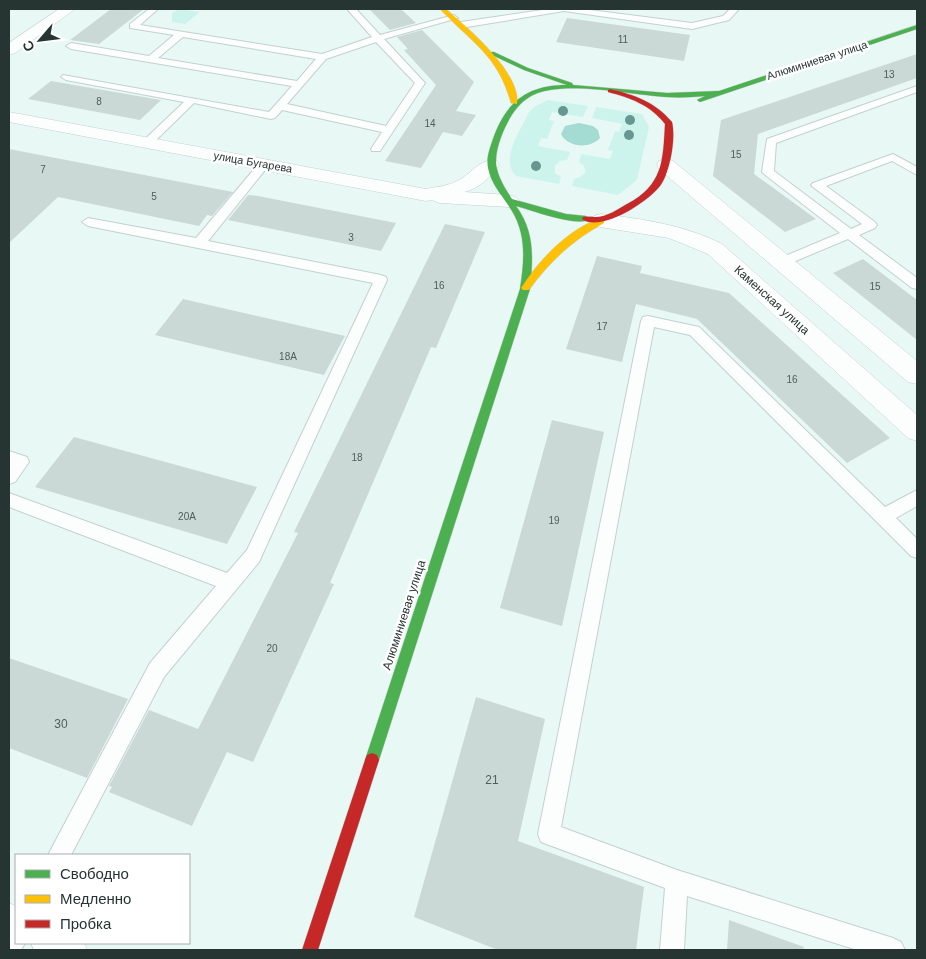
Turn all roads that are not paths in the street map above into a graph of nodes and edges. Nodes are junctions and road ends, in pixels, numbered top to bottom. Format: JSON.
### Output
{"nodes":[{"id":1,"x":68,"y":9,"type":"edge"},
{"id":2,"x":154,"y":9,"type":"edge"},
{"id":3,"x":351,"y":9,"type":"edge"},
{"id":4,"x":443,"y":9,"type":"edge"},
{"id":5,"x":564,"y":9,"type":"edge"},
{"id":6,"x":735,"y":9,"type":"edge"},
{"id":7,"x":458,"y":22,"type":"junction"},
{"id":8,"x":917,"y":27,"type":"edge"},
{"id":9,"x":181,"y":34,"type":"junction"},
{"id":10,"x":378,"y":38,"type":"junction"},
{"id":11,"x":71,"y":46,"type":"dead end"},
{"id":12,"x":9,"y":50,"type":"edge"},
{"id":13,"x":492,"y":53,"type":"junction"},
{"id":14,"x":323,"y":57,"type":"junction"},
{"id":15,"x":151,"y":59,"type":"junction"},
{"id":16,"x":66,"y":77,"type":"dead end"},
{"id":17,"x":299,"y":84,"type":"junction"},
{"id":18,"x":578,"y":87,"type":"junction"},
{"id":19,"x":917,"y":89,"type":"edge"},
{"id":20,"x":610,"y":91,"type":"junction"},
{"id":21,"x":717,"y":92,"type":"junction"},
{"id":22,"x":192,"y":100,"type":"junction"},
{"id":23,"x":515,"y":102,"type":"junction"},
{"id":24,"x":280,"y":106,"type":"junction"},
{"id":25,"x":690,"y":106,"type":"dead end"},
{"id":26,"x":9,"y":118,"type":"edge"},
{"id":27,"x":389,"y":130,"type":"junction"},
{"id":28,"x":147,"y":143,"type":"junction"},
{"id":29,"x":376,"y":149,"type":"dead end"},
{"id":30,"x":265,"y":164,"type":"junction"},
{"id":31,"x":490,"y":165,"type":"junction"},
{"id":32,"x":666,"y":165,"type":"junction"},
{"id":33,"x":917,"y":172,"type":"edge"},
{"id":34,"x":426,"y":195,"type":"junction"},
{"id":35,"x":510,"y":201,"type":"junction"},
{"id":36,"x":602,"y":221,"type":"junction"},
{"id":37,"x":88,"y":222,"type":"dead end"},
{"id":38,"x":849,"y":234,"type":"junction"},
{"id":39,"x":199,"y":243,"type":"junction"},
{"id":40,"x":786,"y":266,"type":"junction"},
{"id":41,"x":755,"y":284,"type":"junction"},
{"id":42,"x":917,"y":285,"type":"edge"},
{"id":43,"x":525,"y":289,"type":"junction"},
{"id":44,"x":917,"y":375,"type":"edge"},
{"id":45,"x":917,"y":430,"type":"edge"},
{"id":46,"x":9,"y":458,"type":"edge"},
{"id":47,"x":9,"y":477,"type":"edge"},
{"id":48,"x":917,"y":497,"type":"edge"},
{"id":49,"x":9,"y":500,"type":"edge"},
{"id":50,"x":884,"y":517,"type":"junction"},
{"id":51,"x":917,"y":550,"type":"edge"},
{"id":52,"x":230,"y":583,"type":"junction"},
{"id":53,"x":60,"y":854,"type":"edge"},
{"id":54,"x":677,"y":880,"type":"junction"},
{"id":55,"x":15,"y":937,"type":"edge"},
{"id":56,"x":53,"y":944,"type":"edge"},
{"id":57,"x":9,"y":948,"type":"edge"},
{"id":58,"x":67,"y":950,"type":"edge"},
{"id":59,"x":310,"y":950,"type":"edge"},
{"id":60,"x":672,"y":950,"type":"edge"},
{"id":61,"x":893,"y":950,"type":"edge"}],
"edges":[{"from":1,"to":12,"type":"street"},
{"from":2,"to":9,"type":"lane"},
{"from":3,"to":10,"type":"lane"},
{"from":4,"to":7,"type":"main road"},
{"from":5,"to":6,"type":"lane"},
{"from":5,"to":7,"type":"lane"},
{"from":7,"to":10,"type":"lane"},
{"from":7,"to":13,"type":"main road"},
{"from":8,"to":21,"type":"main road","name":"Алюминиевая улица"},
{"from":9,"to":14,"type":"lane"},
{"from":9,"to":15,"type":"lane"},
{"from":10,"to":14,"type":"lane"},
{"from":10,"to":27,"type":"lane"},
{"from":11,"to":15,"type":"lane"},
{"from":13,"to":18,"type":"main road"},
{"from":13,"to":23,"type":"main road"},
{"from":14,"to":17,"type":"lane"},
{"from":15,"to":17,"type":"lane"},
{"from":16,"to":22,"type":"lane"},
{"from":17,"to":24,"type":"lane"},
{"from":18,"to":20,"type":"main road"},
{"from":18,"to":23,"type":"main road"},
{"from":19,"to":38,"type":"lane"},
{"from":20,"to":21,"type":"main road"},
{"from":20,"to":32,"type":"main road"},
{"from":21,"to":25,"type":"main road"},
{"from":22,"to":24,"type":"lane"},
{"from":22,"to":28,"type":"lane"},
{"from":23,"to":31,"type":"main road"},
{"from":24,"to":27,"type":"lane"},
{"from":26,"to":28,"type":"street","name":"улица Бугарева"},
{"from":27,"to":29,"type":"lane"},
{"from":28,"to":30,"type":"street","name":"улица Бугарева"},
{"from":30,"to":34,"type":"street","name":"улица Бугарева"},
{"from":30,"to":39,"type":"lane"},
{"from":31,"to":34,"type":"street","name":"улица Бугарева"},
{"from":31,"to":35,"type":"main road"},
{"from":32,"to":36,"type":"main road"},
{"from":32,"to":40,"type":"street"},
{"from":33,"to":38,"type":"lane"},
{"from":34,"to":35,"type":"street"},
{"from":35,"to":36,"type":"main road"},
{"from":35,"to":43,"type":"main road"},
{"from":36,"to":41,"type":"street","name":"Каменская улица"},
{"from":36,"to":43,"type":"main road"},
{"from":37,"to":39,"type":"lane"},
{"from":38,"to":40,"type":"lane"},
{"from":38,"to":42,"type":"lane"},
{"from":39,"to":52,"type":"lane"},
{"from":40,"to":41,"type":"street"},
{"from":40,"to":44,"type":"street"},
{"from":41,"to":45,"type":"street","name":"Каменская улица"},
{"from":43,"to":59,"type":"main road","name":"Алюминиевая улица"},
{"from":46,"to":47,"type":"lane"},
{"from":48,"to":50,"type":"lane"},
{"from":49,"to":52,"type":"lane"},
{"from":50,"to":51,"type":"lane"},
{"from":50,"to":54,"type":"lane"},
{"from":52,"to":53,"type":"lane"},
{"from":54,"to":60,"type":"lane"},
{"from":54,"to":61,"type":"lane"},
{"from":55,"to":57,"type":"lane"},
{"from":56,"to":58,"type":"street"}]}
